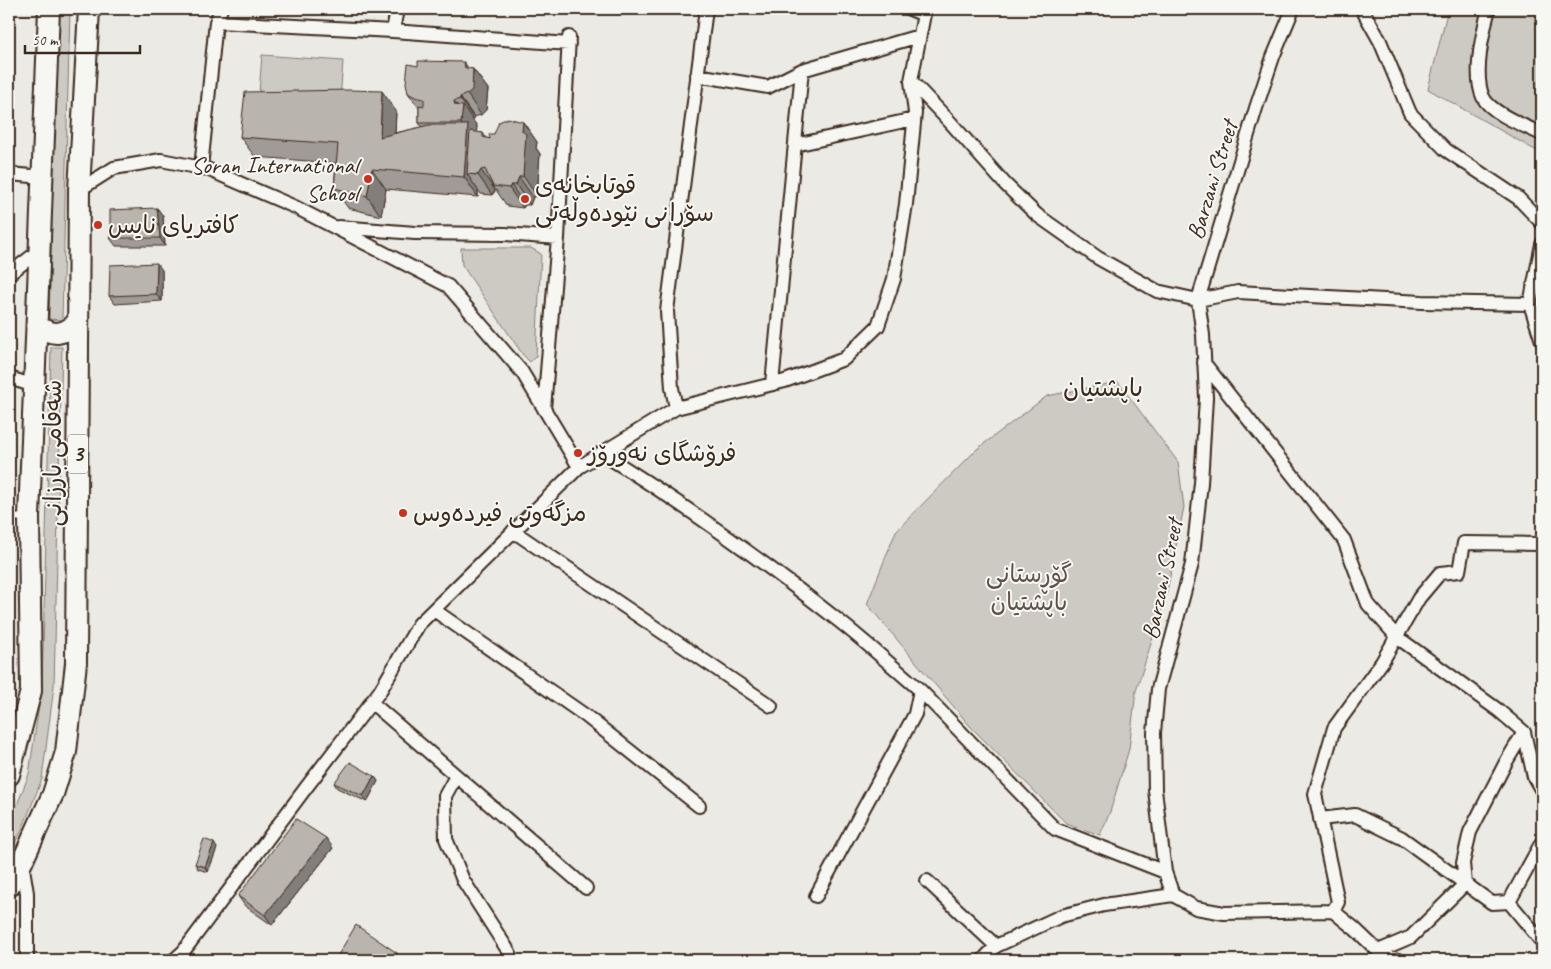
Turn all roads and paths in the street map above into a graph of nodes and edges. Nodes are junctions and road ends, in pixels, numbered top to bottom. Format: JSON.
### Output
{"nodes":[{"id":1,"x":50,"y":9,"type":"edge"},
{"id":2,"x":89,"y":9,"type":"edge"},
{"id":3,"x":220,"y":9,"type":"edge"},
{"id":4,"x":396,"y":9,"type":"edge"},
{"id":5,"x":706,"y":9,"type":"edge"},
{"id":6,"x":910,"y":9,"type":"edge"},
{"id":7,"x":1293,"y":9,"type":"edge"},
{"id":8,"x":1489,"y":9,"type":"edge"},
{"id":9,"x":1366,"y":10,"type":"edge"},
{"id":10,"x":923,"y":12,"type":"edge"},
{"id":11,"x":216,"y":22,"type":"junction"},
{"id":12,"x":393,"y":31,"type":"junction"},
{"id":13,"x":919,"y":36,"type":"junction"},
{"id":14,"x":802,"y":70,"type":"junction"},
{"id":15,"x":697,"y":75,"type":"junction"},
{"id":16,"x":911,"y":81,"type":"junction"},
{"id":17,"x":914,"y":119,"type":"junction"},
{"id":18,"x":1542,"y":134,"type":"edge"},
{"id":19,"x":795,"y":145,"type":"junction"},
{"id":20,"x":201,"y":168,"type":"junction"},
{"id":21,"x":9,"y":174,"type":"edge"},
{"id":22,"x":43,"y":177,"type":"junction"},
{"id":23,"x":79,"y":190,"type":"junction"},
{"id":24,"x":1542,"y":223,"type":"edge"},
{"id":25,"x":334,"y":227,"type":"junction"},
{"id":26,"x":558,"y":238,"type":"junction"},
{"id":27,"x":1542,"y":244,"type":"edge"},
{"id":28,"x":40,"y":250,"type":"junction"},
{"id":29,"x":9,"y":274,"type":"edge"},
{"id":30,"x":1198,"y":300,"type":"junction"},
{"id":31,"x":1530,"y":304,"type":"junction"},
{"id":32,"x":78,"y":321,"type":"junction"},
{"id":33,"x":37,"y":325,"type":"junction"},
{"id":34,"x":1542,"y":341,"type":"edge"},
{"id":35,"x":1204,"y":363,"type":"junction"},
{"id":36,"x":9,"y":378,"type":"edge"},
{"id":37,"x":772,"y":384,"type":"junction"},
{"id":38,"x":35,"y":386,"type":"junction"},
{"id":39,"x":676,"y":408,"type":"junction"},
{"id":40,"x":544,"y":409,"type":"junction"},
{"id":41,"x":601,"y":453,"type":"junction"},
{"id":42,"x":579,"y":467,"type":"junction"},
{"id":43,"x":29,"y":517,"type":"junction"},
{"id":44,"x":9,"y":518,"type":"edge"},
{"id":45,"x":513,"y":531,"type":"junction"},
{"id":46,"x":1542,"y":544,"type":"edge"},
{"id":47,"x":434,"y":610,"type":"junction"},
{"id":48,"x":1397,"y":637,"type":"junction"},
{"id":49,"x":920,"y":690,"type":"junction"},
{"id":50,"x":371,"y":702,"type":"junction"},
{"id":51,"x":771,"y":706,"type":"dead end"},
{"id":52,"x":1524,"y":732,"type":"junction"},
{"id":53,"x":9,"y":775,"type":"edge"},
{"id":54,"x":456,"y":776,"type":"junction"},
{"id":55,"x":1542,"y":791,"type":"edge"},
{"id":56,"x":699,"y":806,"type":"dead end"},
{"id":57,"x":1320,"y":820,"type":"junction"},
{"id":58,"x":1542,"y":842,"type":"edge"},
{"id":59,"x":22,"y":862,"type":"junction"},
{"id":60,"x":1165,"y":872,"type":"junction"},
{"id":61,"x":927,"y":881,"type":"dead end"},
{"id":62,"x":1465,"y":884,"type":"junction"},
{"id":63,"x":9,"y":886,"type":"edge"},
{"id":64,"x":586,"y":888,"type":"dead end"},
{"id":65,"x":1173,"y":895,"type":"junction"},
{"id":66,"x":816,"y":896,"type":"dead end"},
{"id":67,"x":1509,"y":902,"type":"junction"},
{"id":68,"x":1333,"y":911,"type":"junction"},
{"id":69,"x":1542,"y":942,"type":"edge"},
{"id":70,"x":996,"y":946,"type":"junction"},
{"id":71,"x":1378,"y":951,"type":"junction"},
{"id":72,"x":27,"y":960,"type":"edge"},
{"id":73,"x":174,"y":960,"type":"edge"},
{"id":74,"x":510,"y":960,"type":"edge"},
{"id":75,"x":983,"y":960,"type":"edge"},
{"id":76,"x":1398,"y":960,"type":"edge"}],
"edges":[{"from":1,"to":22,"type":"highway","name":"شەقامی بارزانی","number":"3"},
{"from":2,"to":23,"type":"highway","name":"شەقامی بارزانی","number":"3"},
{"from":3,"to":11,"type":"street"},
{"from":4,"to":12,"type":"street"},
{"from":5,"to":15,"type":"street"},
{"from":6,"to":10,"type":"street"},
{"from":7,"to":30,"type":"street","name":"Barzani Street"},
{"from":8,"to":18,"type":"street"},
{"from":9,"to":24,"type":"street"},
{"from":10,"to":13,"type":"street"},
{"from":11,"to":12,"type":"street"},
{"from":11,"to":20,"type":"street"},
{"from":12,"to":26,"type":"street"},
{"from":13,"to":14,"type":"street"},
{"from":13,"to":16,"type":"street"},
{"from":14,"to":15,"type":"street"},
{"from":14,"to":19,"type":"street"},
{"from":15,"to":39,"type":"street"},
{"from":16,"to":17,"type":"street"},
{"from":16,"to":30,"type":"street"},
{"from":17,"to":19,"type":"street"},
{"from":17,"to":37,"type":"street"},
{"from":19,"to":37,"type":"street"},
{"from":20,"to":23,"type":"street"},
{"from":20,"to":25,"type":"street"},
{"from":21,"to":22,"type":"street"},
{"from":22,"to":28,"type":"highway","name":"شەقامی بارزانی","number":"3"},
{"from":23,"to":32,"type":"highway","name":"شەقامی بارزانی","number":"3"},
{"from":25,"to":26,"type":"street"},
{"from":25,"to":40,"type":"street"},
{"from":26,"to":40,"type":"street"},
{"from":27,"to":31,"type":"street"},
{"from":28,"to":29,"type":"street"},
{"from":28,"to":33,"type":"highway","name":"شەقامی بارزانی","number":"3"},
{"from":30,"to":31,"type":"street"},
{"from":30,"to":35,"type":"street","name":"Barzani Street"},
{"from":31,"to":34,"type":"street"},
{"from":32,"to":33,"type":"highway"},
{"from":32,"to":59,"type":"highway","name":"شەقامی بارزانی","number":"3"},
{"from":33,"to":38,"type":"highway","name":"شەقامی بارزانی","number":"3"},
{"from":35,"to":48,"type":"street"},
{"from":35,"to":60,"type":"street","name":"Barzani Street"},
{"from":36,"to":38,"type":"street"},
{"from":37,"to":39,"type":"street"},
{"from":38,"to":43,"type":"highway","name":"شەقامی بارزانی","number":"3"},
{"from":39,"to":41,"type":"street"},
{"from":40,"to":42,"type":"street"},
{"from":41,"to":42,"type":"street"},
{"from":41,"to":49,"type":"street"},
{"from":42,"to":45,"type":"street"},
{"from":43,"to":44,"type":"lane"},
{"from":43,"to":53,"type":"highway","name":"شەقامی بارزانی","number":"3"},
{"from":45,"to":47,"type":"street"},
{"from":45,"to":51,"type":"street"},
{"from":46,"to":48,"type":"street"},
{"from":47,"to":50,"type":"street"},
{"from":47,"to":56,"type":"street"},
{"from":48,"to":52,"type":"street"},
{"from":48,"to":57,"type":"street"},
{"from":49,"to":60,"type":"street"},
{"from":49,"to":66,"type":"street"},
{"from":50,"to":54,"type":"street"},
{"from":50,"to":73,"type":"street"},
{"from":52,"to":55,"type":"street"},
{"from":52,"to":62,"type":"street"},
{"from":54,"to":64,"type":"street"},
{"from":54,"to":74,"type":"street"},
{"from":57,"to":62,"type":"street"},
{"from":57,"to":68,"type":"street"},
{"from":58,"to":67,"type":"street"},
{"from":59,"to":63,"type":"highway","name":"شەقامی بارزانی","number":"3"},
{"from":59,"to":72,"type":"street"},
{"from":60,"to":65,"type":"street","name":"Barzani Street"},
{"from":61,"to":70,"type":"street"},
{"from":62,"to":67,"type":"street"},
{"from":62,"to":71,"type":"street"},
{"from":65,"to":68,"type":"street"},
{"from":65,"to":70,"type":"street"},
{"from":67,"to":69,"type":"street"},
{"from":68,"to":71,"type":"street"},
{"from":70,"to":75,"type":"street"},
{"from":71,"to":76,"type":"street"}]}
